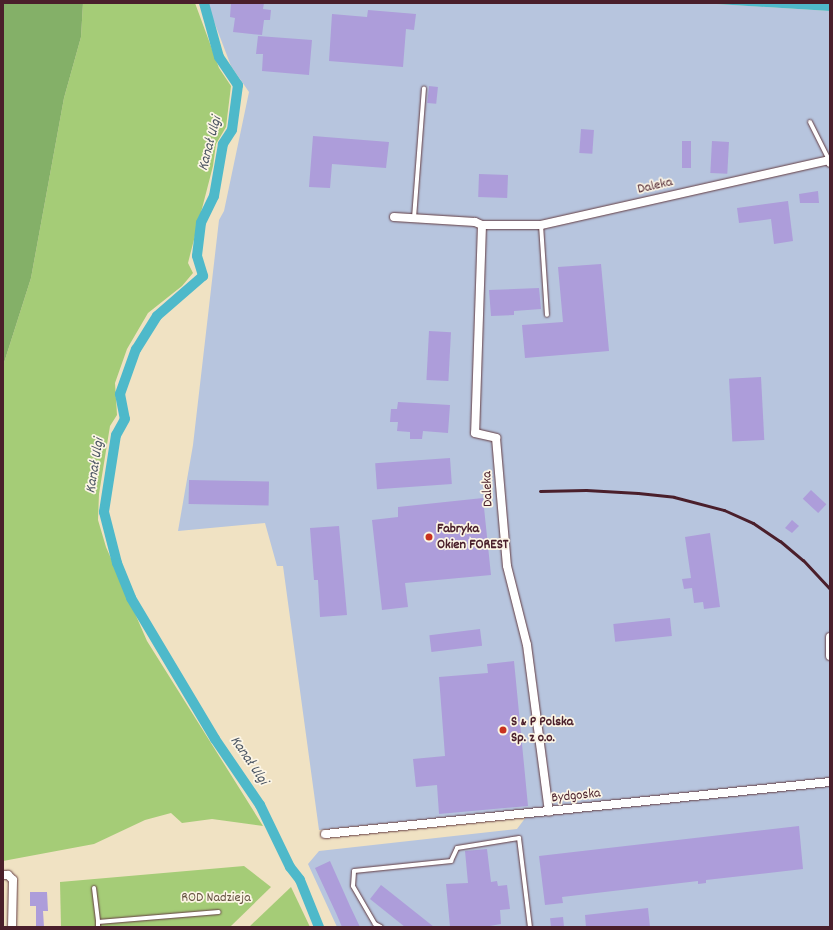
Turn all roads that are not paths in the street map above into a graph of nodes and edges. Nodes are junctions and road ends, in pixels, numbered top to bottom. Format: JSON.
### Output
{"nodes":[{"id":1,"x":424,"y":88,"type":"dead end"},
{"id":2,"x":810,"y":122,"type":"dead end"},
{"id":3,"x":830,"y":160,"type":"edge"},
{"id":4,"x":830,"y":163,"type":"edge"},
{"id":5,"x":394,"y":217,"type":"dead end"},
{"id":6,"x":414,"y":218,"type":"junction"},
{"id":7,"x":482,"y":225,"type":"junction"},
{"id":8,"x":542,"y":225,"type":"junction"},
{"id":9,"x":547,"y":315,"type":"dead end"},
{"id":10,"x":830,"y":637,"type":"edge"},
{"id":11,"x":830,"y":656,"type":"edge"},
{"id":12,"x":830,"y":782,"type":"edge"},
{"id":13,"x":549,"y":812,"type":"junction"},
{"id":14,"x":325,"y":834,"type":"dead end"},
{"id":15,"x":7,"y":876,"type":"edge"},
{"id":16,"x":94,"y":888,"type":"dead end"},
{"id":17,"x":219,"y":912,"type":"dead end"},
{"id":18,"x":98,"y":925,"type":"edge"},
{"id":19,"x":12,"y":927,"type":"edge"},
{"id":20,"x":381,"y":927,"type":"edge"},
{"id":21,"x":530,"y":927,"type":"edge"}],
"edges":[{"from":1,"to":6,"type":"lane"},
{"from":2,"to":3,"type":"lane"},
{"from":3,"to":4,"type":"street"},
{"from":3,"to":8,"type":"street","name":"Daleka"},
{"from":5,"to":6,"type":"street","name":"Daleka"},
{"from":6,"to":7,"type":"street","name":"Daleka"},
{"from":7,"to":8,"type":"street","name":"Daleka"},
{"from":7,"to":13,"type":"street","name":"Daleka"},
{"from":8,"to":9,"type":"lane"},
{"from":10,"to":11,"type":"street"},
{"from":12,"to":13,"type":"street","name":"Bydgoska"},
{"from":13,"to":14,"type":"street","name":"Bydgoska"},
{"from":15,"to":19,"type":"street"},
{"from":16,"to":18,"type":"lane"},
{"from":17,"to":18,"type":"lane"},
{"from":20,"to":21,"type":"lane"}]}
